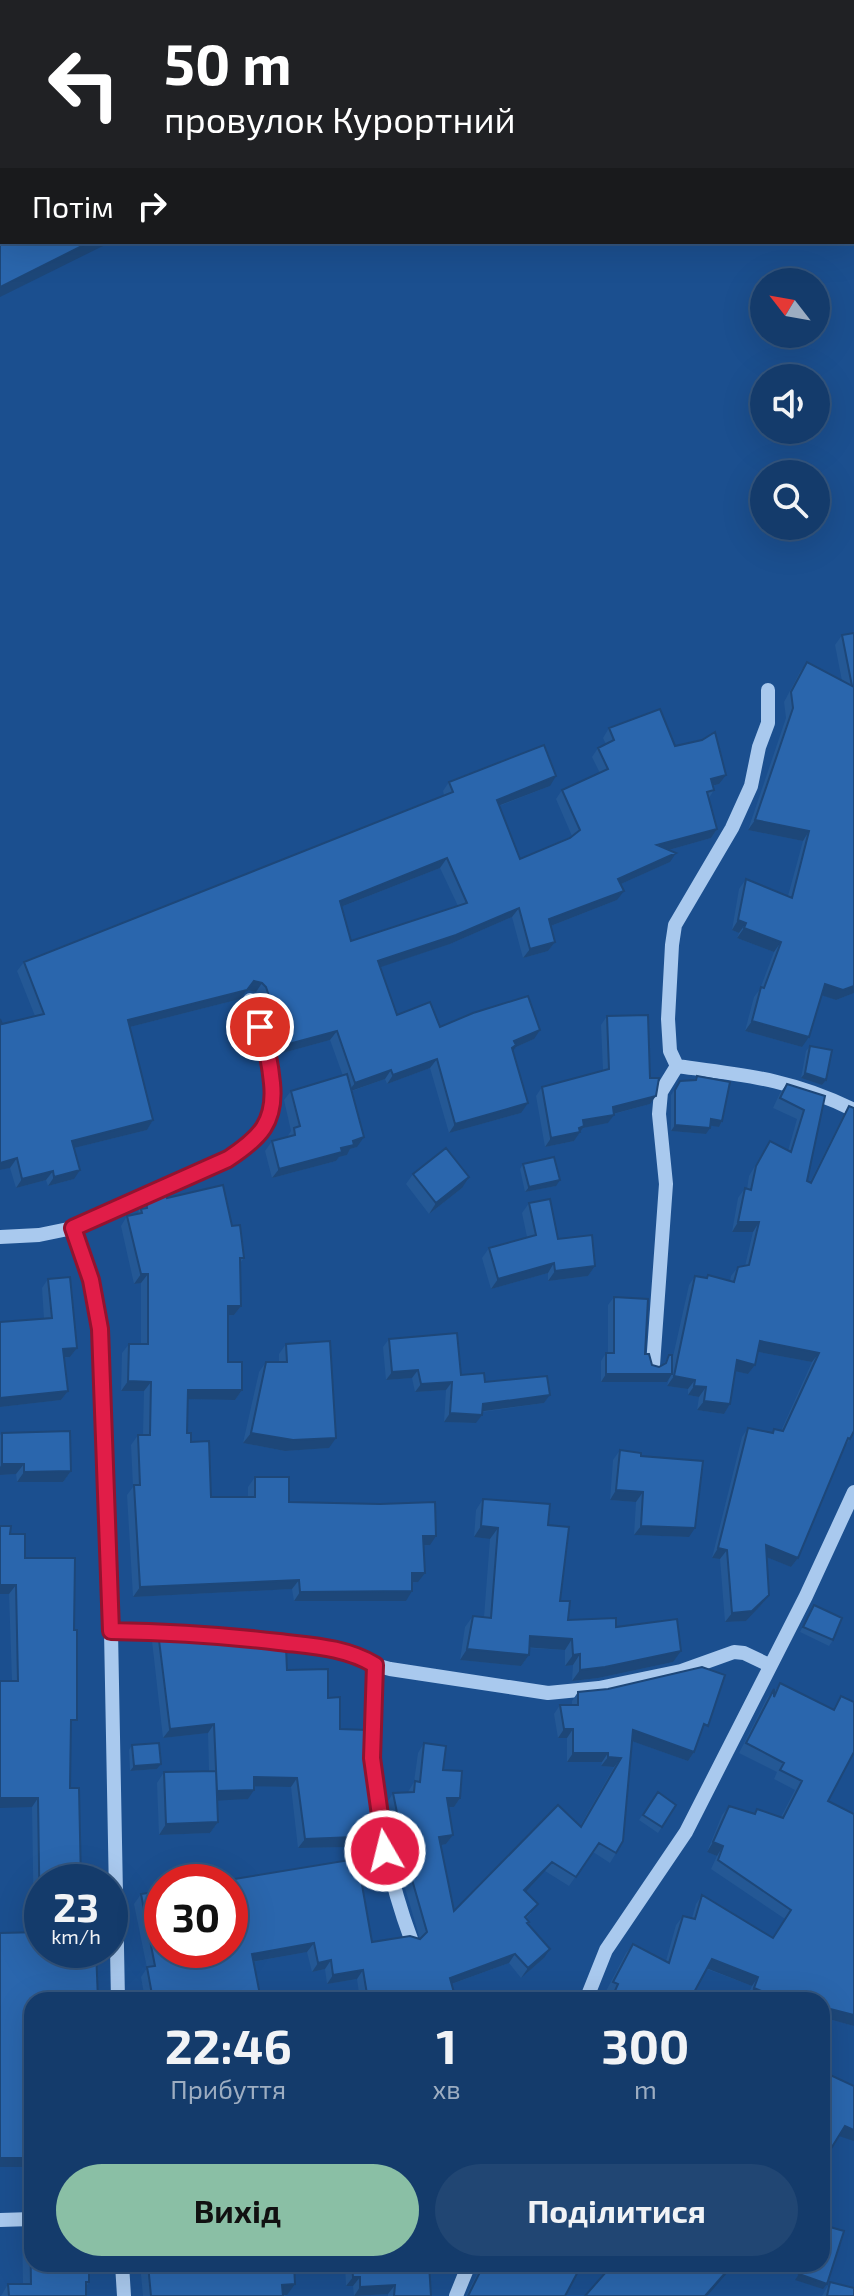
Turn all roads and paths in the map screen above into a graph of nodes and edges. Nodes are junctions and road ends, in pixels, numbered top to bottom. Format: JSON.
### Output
{"nodes":[{"id":1,"x":768,"y":690,"type":"dead end"},
{"id":2,"x":250,"y":1000,"type":"edge"},
{"id":3,"x":677,"y":1066,"type":"junction"},
{"id":4,"x":854,"y":1110,"type":"edge"},
{"id":5,"x":73,"y":1228,"type":"junction"},
{"id":6,"x":0,"y":1237,"type":"edge"},
{"id":7,"x":653,"y":1365,"type":"edge"},
{"id":8,"x":854,"y":1492,"type":"edge"},
{"id":9,"x":111,"y":1631,"type":"junction"},
{"id":10,"x":375,"y":1665,"type":"junction"},
{"id":11,"x":769,"y":1665,"type":"junction"},
{"id":12,"x":411,"y":1939,"type":"edge"},
{"id":13,"x":118,"y":1992,"type":"edge"},
{"id":14,"x":589,"y":1992,"type":"edge"},
{"id":15,"x":24,"y":2219,"type":"edge"},
{"id":16,"x":0,"y":2220,"type":"edge"},
{"id":17,"x":122,"y":2272,"type":"edge"},
{"id":18,"x":466,"y":2272,"type":"edge"},
{"id":19,"x":124,"y":2296,"type":"edge"},
{"id":20,"x":456,"y":2296,"type":"edge"}],
"edges":[{"from":1,"to":3,"type":"street"},
{"from":2,"to":5,"type":"street"},
{"from":3,"to":4,"type":"street"},
{"from":3,"to":7,"type":"street"},
{"from":5,"to":6,"type":"street"},
{"from":5,"to":9,"type":"street"},
{"from":8,"to":11,"type":"street"},
{"from":9,"to":10,"type":"street"},
{"from":9,"to":13,"type":"street"},
{"from":10,"to":11,"type":"street"},
{"from":10,"to":12,"type":"street"},
{"from":11,"to":14,"type":"street"},
{"from":15,"to":16,"type":"street"},
{"from":17,"to":19,"type":"street"},
{"from":18,"to":20,"type":"street"}]}
